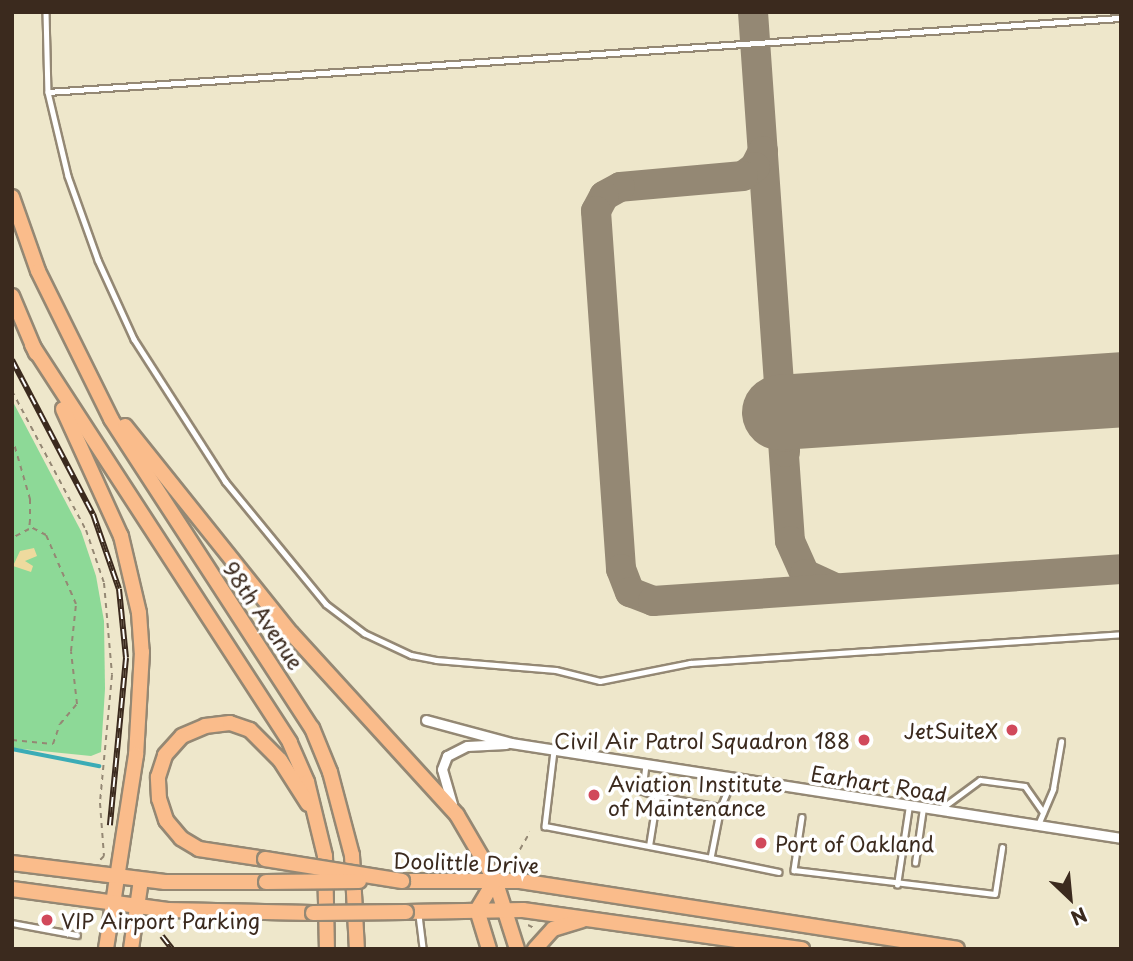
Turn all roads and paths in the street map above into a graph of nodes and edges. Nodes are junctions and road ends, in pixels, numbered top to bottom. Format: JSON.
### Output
{"nodes":[{"id":1,"x":46,"y":12,"type":"edge"},
{"id":2,"x":1121,"y":18,"type":"edge"},
{"id":3,"x":48,"y":92,"type":"junction"},
{"id":4,"x":12,"y":197,"type":"edge"},
{"id":5,"x":12,"y":296,"type":"edge"},
{"id":6,"x":65,"y":330,"type":"junction"},
{"id":7,"x":32,"y":345,"type":"junction"},
{"id":8,"x":12,"y":391,"type":"edge"},
{"id":9,"x":12,"y":437,"type":"edge"},
{"id":10,"x":29,"y":526,"type":"junction"},
{"id":11,"x":12,"y":538,"type":"edge"},
{"id":12,"x":1121,"y":634,"type":"edge"},
{"id":13,"x":426,"y":720,"type":"dead end"},
{"id":14,"x":12,"y":740,"type":"edge"},
{"id":15,"x":1061,"y":742,"type":"dead end"},
{"id":16,"x":511,"y":744,"type":"junction"},
{"id":17,"x":554,"y":750,"type":"junction"},
{"id":18,"x":646,"y":764,"type":"junction"},
{"id":19,"x":733,"y":778,"type":"junction"},
{"id":20,"x":657,"y":796,"type":"junction"},
{"id":21,"x":909,"y":805,"type":"junction"},
{"id":22,"x":721,"y":807,"type":"junction"},
{"id":23,"x":923,"y":808,"type":"junction"},
{"id":24,"x":939,"y":810,"type":"junction"},
{"id":25,"x":1043,"y":812,"type":"junction"},
{"id":26,"x":457,"y":815,"type":"junction"},
{"id":27,"x":802,"y":817,"type":"dead end"},
{"id":28,"x":317,"y":819,"type":"junction"},
{"id":29,"x":1038,"y":825,"type":"junction"},
{"id":30,"x":530,"y":832,"type":"dead end"},
{"id":31,"x":1121,"y":838,"type":"edge"},
{"id":32,"x":649,"y":846,"type":"junction"},
{"id":33,"x":1002,"y":848,"type":"dead end"},
{"id":34,"x":515,"y":858,"type":"dead end"},
{"id":35,"x":710,"y":858,"type":"junction"},
{"id":36,"x":98,"y":861,"type":"dead end"},
{"id":37,"x":12,"y":863,"type":"edge"},
{"id":38,"x":915,"y":863,"type":"dead end"},
{"id":39,"x":779,"y":872,"type":"dead end"},
{"id":40,"x":118,"y":878,"type":"junction"},
{"id":41,"x":141,"y":880,"type":"junction"},
{"id":42,"x":495,"y":880,"type":"junction"},
{"id":43,"x":402,"y":881,"type":"junction"},
{"id":44,"x":897,"y":885,"type":"junction"},
{"id":45,"x":12,"y":889,"type":"edge"},
{"id":46,"x":112,"y":904,"type":"junction"},
{"id":47,"x":137,"y":907,"type":"junction"},
{"id":48,"x":506,"y":909,"type":"junction"},
{"id":49,"x":477,"y":910,"type":"junction"},
{"id":50,"x":412,"y":912,"type":"junction"},
{"id":51,"x":587,"y":919,"type":"junction"},
{"id":52,"x":12,"y":923,"type":"edge"},
{"id":53,"x":528,"y":925,"type":"dead end"},
{"id":54,"x":538,"y":930,"type":"dead end"},
{"id":55,"x":77,"y":935,"type":"dead end"},
{"id":56,"x":106,"y":949,"type":"edge"},
{"id":57,"x":131,"y":949,"type":"edge"},
{"id":58,"x":327,"y":949,"type":"edge"},
{"id":59,"x":356,"y":949,"type":"edge"},
{"id":60,"x":423,"y":949,"type":"edge"},
{"id":61,"x":489,"y":949,"type":"edge"},
{"id":62,"x":517,"y":949,"type":"edge"},
{"id":63,"x":535,"y":949,"type":"edge"},
{"id":64,"x":802,"y":949,"type":"edge"},
{"id":65,"x":957,"y":949,"type":"edge"}],
"edges":[{"from":1,"to":3,"type":"lane"},
{"from":2,"to":3,"type":"lane"},
{"from":3,"to":12,"type":"lane"},
{"from":4,"to":6,"type":"main road"},
{"from":5,"to":7,"type":"main road"},
{"from":6,"to":26,"type":"main road"},
{"from":6,"to":59,"type":"main road","name":"98th Avenue"},
{"from":7,"to":28,"type":"main road"},
{"from":7,"to":40,"type":"main road"},
{"from":8,"to":36,"type":"path"},
{"from":9,"to":10,"type":"path"},
{"from":10,"to":11,"type":"path"},
{"from":10,"to":14,"type":"path"},
{"from":13,"to":16,"type":"street","name":"Earhart Road"},
{"from":15,"to":25,"type":"lane"},
{"from":16,"to":17,"type":"street","name":"Earhart Road"},
{"from":16,"to":26,"type":"street"},
{"from":17,"to":18,"type":"street","name":"Earhart Road"},
{"from":17,"to":32,"type":"lane"},
{"from":18,"to":19,"type":"street","name":"Earhart Road"},
{"from":18,"to":20,"type":"lane"},
{"from":19,"to":21,"type":"street","name":"Earhart Road"},
{"from":19,"to":22,"type":"lane"},
{"from":20,"to":22,"type":"lane"},
{"from":20,"to":32,"type":"lane"},
{"from":21,"to":23,"type":"street","name":"Earhart Road"},
{"from":21,"to":44,"type":"lane"},
{"from":22,"to":35,"type":"lane"},
{"from":23,"to":24,"type":"street","name":"Earhart Road"},
{"from":23,"to":38,"type":"lane"},
{"from":24,"to":25,"type":"lane"},
{"from":24,"to":29,"type":"street","name":"Earhart Road"},
{"from":25,"to":29,"type":"lane"},
{"from":26,"to":42,"type":"main road"},
{"from":27,"to":44,"type":"lane"},
{"from":28,"to":43,"type":"main road","bridge":true},
{"from":28,"to":58,"type":"main road"},
{"from":29,"to":31,"type":"street","name":"Earhart Road"},
{"from":30,"to":34,"type":"path"},
{"from":32,"to":35,"type":"lane"},
{"from":33,"to":44,"type":"lane"},
{"from":35,"to":39,"type":"lane"},
{"from":37,"to":40,"type":"main road","name":"Doolittle Drive"},
{"from":40,"to":41,"type":"main road","name":"Doolittle Drive"},
{"from":40,"to":46,"type":"main road"},
{"from":41,"to":43,"type":"main road","name":"Doolittle Drive","bridge":true},
{"from":41,"to":47,"type":"main road"},
{"from":42,"to":43,"type":"main road","name":"Doolittle Drive"},
{"from":42,"to":48,"type":"main road"},
{"from":42,"to":49,"type":"main road"},
{"from":42,"to":65,"type":"main road","name":"Doolittle Drive"},
{"from":45,"to":46,"type":"main road"},
{"from":46,"to":47,"type":"main road"},
{"from":46,"to":56,"type":"main road"},
{"from":47,"to":50,"type":"main road","bridge":true},
{"from":47,"to":57,"type":"main road"},
{"from":48,"to":49,"type":"main road"},
{"from":48,"to":51,"type":"main road"},
{"from":48,"to":62,"type":"main road"},
{"from":49,"to":50,"type":"main road"},
{"from":49,"to":61,"type":"main road"},
{"from":50,"to":60,"type":"lane"},
{"from":51,"to":63,"type":"main road"},
{"from":51,"to":64,"type":"main road"},
{"from":52,"to":55,"type":"lane"},
{"from":53,"to":54,"type":"path"}]}
